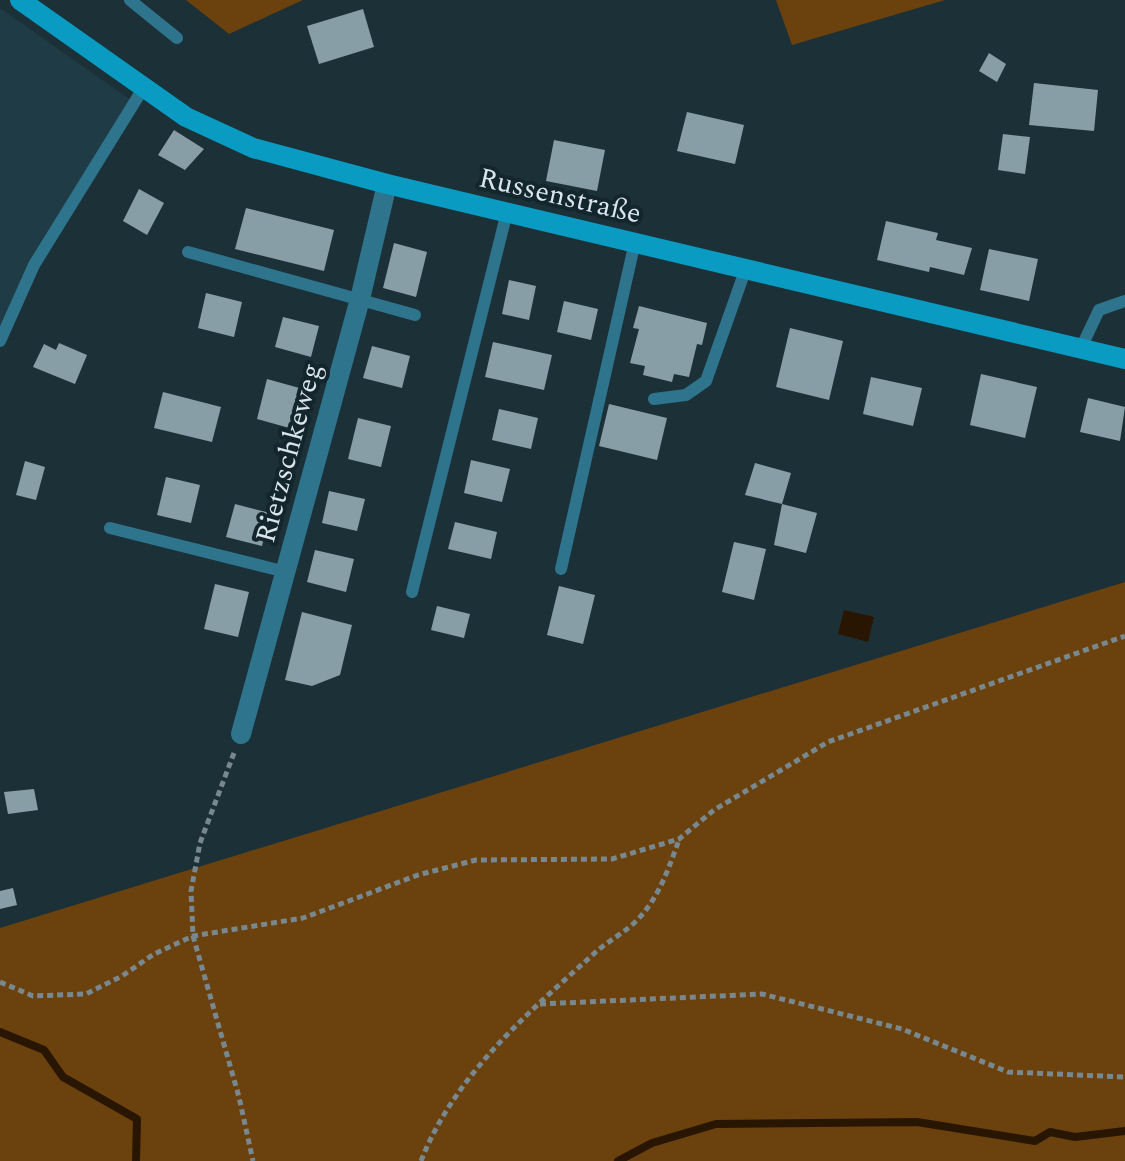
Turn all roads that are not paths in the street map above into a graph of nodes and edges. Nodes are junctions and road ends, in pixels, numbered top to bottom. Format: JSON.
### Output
{"nodes":[{"id":1,"x":20,"y":0,"type":"edge"},
{"id":2,"x":130,"y":0,"type":"edge"},
{"id":3,"x":177,"y":38,"type":"dead end"},
{"id":4,"x":144,"y":87,"type":"junction"},
{"id":5,"x":387,"y":184,"type":"junction"},
{"id":6,"x":507,"y":212,"type":"junction"},
{"id":7,"x":635,"y":242,"type":"junction"},
{"id":8,"x":188,"y":252,"type":"dead end"},
{"id":9,"x":746,"y":268,"type":"junction"},
{"id":10,"x":360,"y":299,"type":"junction"},
{"id":11,"x":1125,"y":301,"type":"edge"},
{"id":12,"x":415,"y":315,"type":"dead end"},
{"id":13,"x":0,"y":341,"type":"edge"},
{"id":14,"x":1081,"y":348,"type":"junction"},
{"id":15,"x":1125,"y":359,"type":"edge"},
{"id":16,"x":654,"y":399,"type":"dead end"},
{"id":17,"x":110,"y":528,"type":"dead end"},
{"id":18,"x":561,"y":569,"type":"dead end"},
{"id":19,"x":286,"y":572,"type":"junction"},
{"id":20,"x":412,"y":592,"type":"dead end"},
{"id":21,"x":241,"y":734,"type":"road end"}],
"edges":[{"from":1,"to":4,"type":"street","name":"Russenstraße"},
{"from":2,"to":3,"type":"lane"},
{"from":4,"to":5,"type":"street","name":"Russenstraße"},
{"from":4,"to":13,"type":"lane"},
{"from":5,"to":6,"type":"street","name":"Russenstraße"},
{"from":5,"to":10,"type":"street","name":"Rietzschkeweg"},
{"from":6,"to":7,"type":"street","name":"Russenstraße"},
{"from":6,"to":20,"type":"lane"},
{"from":7,"to":9,"type":"street","name":"Russenstraße"},
{"from":7,"to":18,"type":"lane"},
{"from":8,"to":10,"type":"lane"},
{"from":9,"to":14,"type":"street","name":"Russenstraße"},
{"from":9,"to":16,"type":"lane"},
{"from":10,"to":12,"type":"lane"},
{"from":10,"to":19,"type":"street","name":"Rietzschkeweg"},
{"from":11,"to":14,"type":"lane"},
{"from":14,"to":15,"type":"street","name":"Russenstraße"},
{"from":17,"to":19,"type":"lane"},
{"from":19,"to":21,"type":"street","name":"Rietzschkeweg"}]}
